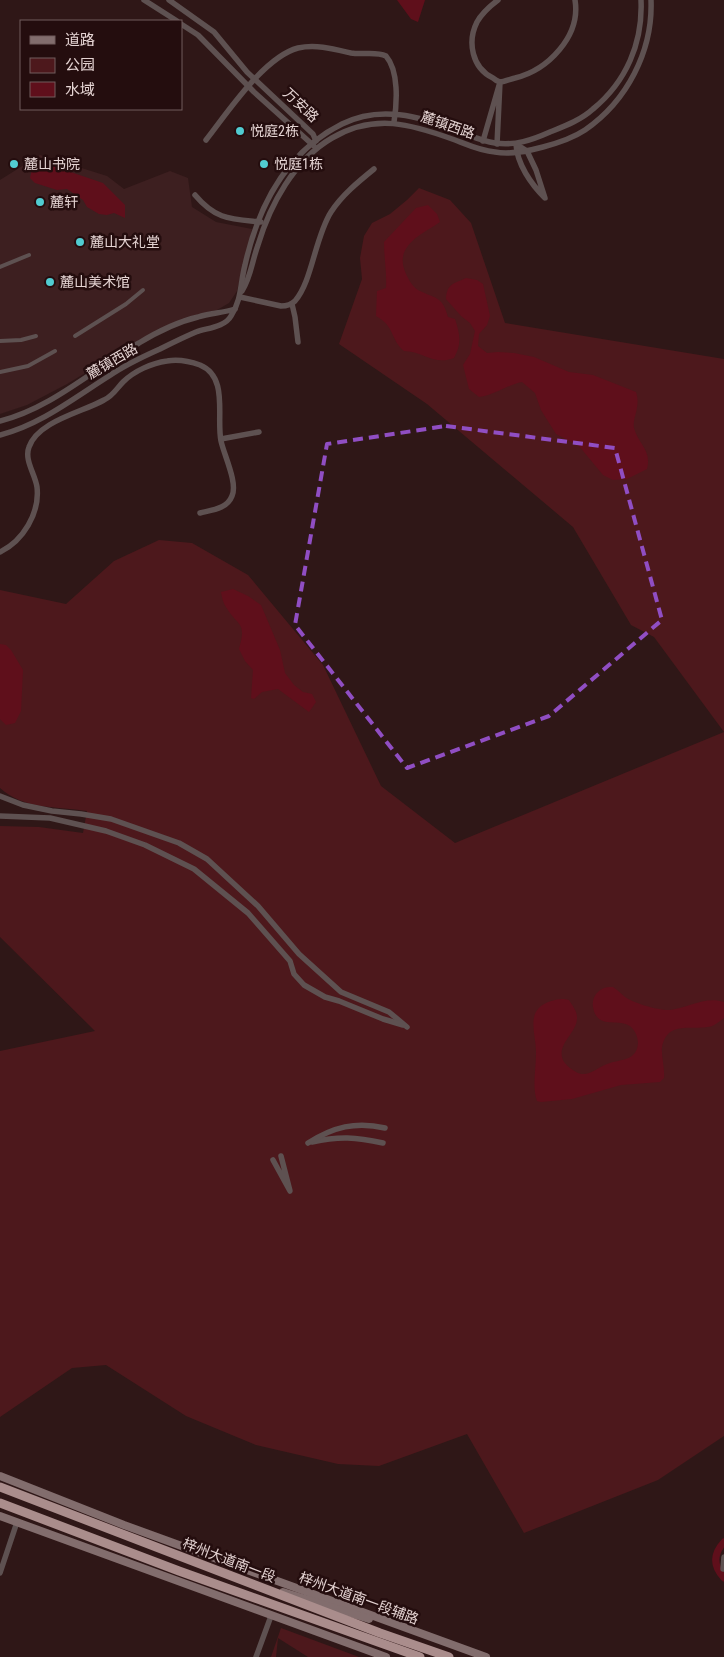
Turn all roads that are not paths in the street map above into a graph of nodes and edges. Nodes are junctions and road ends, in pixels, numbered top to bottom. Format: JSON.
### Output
{"nodes":[{"id":1,"x":144,"y":0,"type":"edge"},
{"id":2,"x":169,"y":0,"type":"edge"},
{"id":3,"x":498,"y":0,"type":"edge"},
{"id":4,"x":576,"y":0,"type":"edge"},
{"id":5,"x":641,"y":0,"type":"edge"},
{"id":6,"x":650,"y":0,"type":"edge"},
{"id":7,"x":175,"y":20,"type":"edge"},
{"id":8,"x":182,"y":25,"type":"edge"},
{"id":9,"x":254,"y":78,"type":"junction"},
{"id":10,"x":500,"y":82,"type":"junction"},
{"id":11,"x":249,"y":86,"type":"junction"},
{"id":12,"x":396,"y":113,"type":"junction"},
{"id":13,"x":394,"y":122,"type":"junction"},
{"id":14,"x":316,"y":139,"type":"junction"},
{"id":15,"x":206,"y":140,"type":"dead end"},
{"id":16,"x":483,"y":141,"type":"junction"},
{"id":17,"x":311,"y":144,"type":"junction"},
{"id":18,"x":497,"y":144,"type":"junction"},
{"id":19,"x":516,"y":144,"type":"junction"},
{"id":20,"x":318,"y":148,"type":"junction"},
{"id":21,"x":527,"y":151,"type":"junction"},
{"id":22,"x":516,"y":153,"type":"junction"},
{"id":23,"x":374,"y":169,"type":"dead end"},
{"id":24,"x":195,"y":196,"type":"dead end"},
{"id":25,"x":257,"y":221,"type":"junction"},
{"id":26,"x":265,"y":222,"type":"junction"},
{"id":27,"x":29,"y":255,"type":"dead end"},
{"id":28,"x":0,"y":267,"type":"edge"},
{"id":29,"x":143,"y":290,"type":"dead end"},
{"id":30,"x":241,"y":294,"type":"junction"},
{"id":31,"x":292,"y":304,"type":"junction"},
{"id":32,"x":235,"y":309,"type":"junction"},
{"id":33,"x":36,"y":336,"type":"dead end"},
{"id":34,"x":75,"y":336,"type":"dead end"},
{"id":35,"x":0,"y":342,"type":"edge"},
{"id":36,"x":298,"y":342,"type":"dead end"},
{"id":37,"x":55,"y":351,"type":"dead end"},
{"id":38,"x":0,"y":372,"type":"edge"},
{"id":39,"x":0,"y":421,"type":"edge"},
{"id":40,"x":259,"y":432,"type":"dead end"},
{"id":41,"x":0,"y":435,"type":"edge"},
{"id":42,"x":221,"y":439,"type":"junction"},
{"id":43,"x":200,"y":513,"type":"dead end"},
{"id":44,"x":0,"y":552,"type":"edge"},
{"id":45,"x":0,"y":796,"type":"edge"},
{"id":46,"x":51,"y":815,"type":"junction"},
{"id":47,"x":0,"y":816,"type":"edge"},
{"id":48,"x":386,"y":1128,"type":"dead end"},
{"id":49,"x":383,"y":1143,"type":"dead end"},
{"id":50,"x":281,"y":1156,"type":"dead end"},
{"id":51,"x":273,"y":1160,"type":"dead end"},
{"id":52,"x":0,"y":1476,"type":"edge"},
{"id":53,"x":0,"y":1487,"type":"edge"},
{"id":54,"x":0,"y":1503,"type":"edge"},
{"id":55,"x":0,"y":1516,"type":"edge"},
{"id":56,"x":17,"y":1522,"type":"junction"},
{"id":57,"x":724,"y":1557,"type":"edge"},
{"id":58,"x":146,"y":1568,"type":"junction"},
{"id":59,"x":723,"y":1569,"type":"edge"},
{"id":60,"x":179,"y":1571,"type":"junction"},
{"id":61,"x":0,"y":1573,"type":"edge"},
{"id":62,"x":246,"y":1581,"type":"junction"},
{"id":63,"x":271,"y":1616,"type":"junction"},
{"id":64,"x":396,"y":1624,"type":"junction"},
{"id":65,"x":256,"y":1657,"type":"edge"},
{"id":66,"x":386,"y":1657,"type":"edge"},
{"id":67,"x":420,"y":1657,"type":"edge"},
{"id":68,"x":449,"y":1657,"type":"edge"},
{"id":69,"x":486,"y":1657,"type":"edge"}],
"edges":[{"from":1,"to":7,"type":"street"},
{"from":2,"to":9,"type":"street","name":"万安路"},
{"from":3,"to":10,"type":"street"},
{"from":4,"to":10,"type":"street"},
{"from":5,"to":19,"type":"street"},
{"from":6,"to":21,"type":"street","name":"麓镇西路"},
{"from":8,"to":11,"type":"street","name":"万安路"},
{"from":9,"to":11,"type":"street"},
{"from":9,"to":12,"type":"street"},
{"from":9,"to":14,"type":"street","name":"万安路"},
{"from":10,"to":16,"type":"street"},
{"from":10,"to":18,"type":"street"},
{"from":11,"to":15,"type":"street"},
{"from":11,"to":17,"type":"street","name":"万安路"},
{"from":12,"to":13,"type":"street"},
{"from":12,"to":14,"type":"street"},
{"from":12,"to":16,"type":"street"},
{"from":13,"to":20,"type":"street","name":"麓镇西路"},
{"from":13,"to":22,"type":"street","name":"麓镇西路"},
{"from":14,"to":17,"type":"street"},
{"from":14,"to":20,"type":"street","name":"万安路"},
{"from":16,"to":18,"type":"street"},
{"from":17,"to":20,"type":"street","name":"万安路"},
{"from":17,"to":25,"type":"street"},
{"from":18,"to":19,"type":"street"},
{"from":19,"to":21,"type":"street"},
{"from":19,"to":22,"type":"street"},
{"from":20,"to":26,"type":"street","name":"麓镇西路"},
{"from":21,"to":22,"type":"street","name":"麓镇西路"},
{"from":21,"to":22,"type":"street"},
{"from":23,"to":31,"type":"street"},
{"from":24,"to":25,"type":"street"},
{"from":25,"to":26,"type":"street"},
{"from":25,"to":30,"type":"street"},
{"from":26,"to":30,"type":"street","name":"麓镇西路"},
{"from":27,"to":28,"type":"street"},
{"from":29,"to":34,"type":"street"},
{"from":30,"to":31,"type":"street"},
{"from":30,"to":32,"type":"street","name":"麓镇西路"},
{"from":31,"to":36,"type":"street"},
{"from":32,"to":39,"type":"street"},
{"from":32,"to":41,"type":"street","name":"麓镇西路"},
{"from":33,"to":35,"type":"street"},
{"from":37,"to":38,"type":"street"},
{"from":40,"to":42,"type":"street"},
{"from":42,"to":43,"type":"street"},
{"from":42,"to":44,"type":"street"},
{"from":45,"to":46,"type":"street"},
{"from":46,"to":46,"type":"street"},
{"from":46,"to":47,"type":"street"},
{"from":48,"to":49,"type":"street"},
{"from":50,"to":51,"type":"street"},
{"from":52,"to":64,"type":"main road","name":"梓州大道南一段辅路"},
{"from":53,"to":62,"type":"highway","name":"梓州大道南一段"},
{"from":54,"to":60,"type":"highway","name":"梓州大道南一段"},
{"from":55,"to":56,"type":"main road"},
{"from":56,"to":58,"type":"main road"},
{"from":56,"to":61,"type":"street"},
{"from":57,"to":59,"type":"street"},
{"from":58,"to":60,"type":"main road"},
{"from":58,"to":63,"type":"main road"},
{"from":60,"to":67,"type":"highway","name":"梓州大道南一段"},
{"from":62,"to":64,"type":"main road"},
{"from":62,"to":68,"type":"highway","name":"梓州大道南一段"},
{"from":63,"to":65,"type":"street"},
{"from":63,"to":66,"type":"main road"},
{"from":64,"to":69,"type":"main road","name":"梓州大道南一段辅路"}]}
